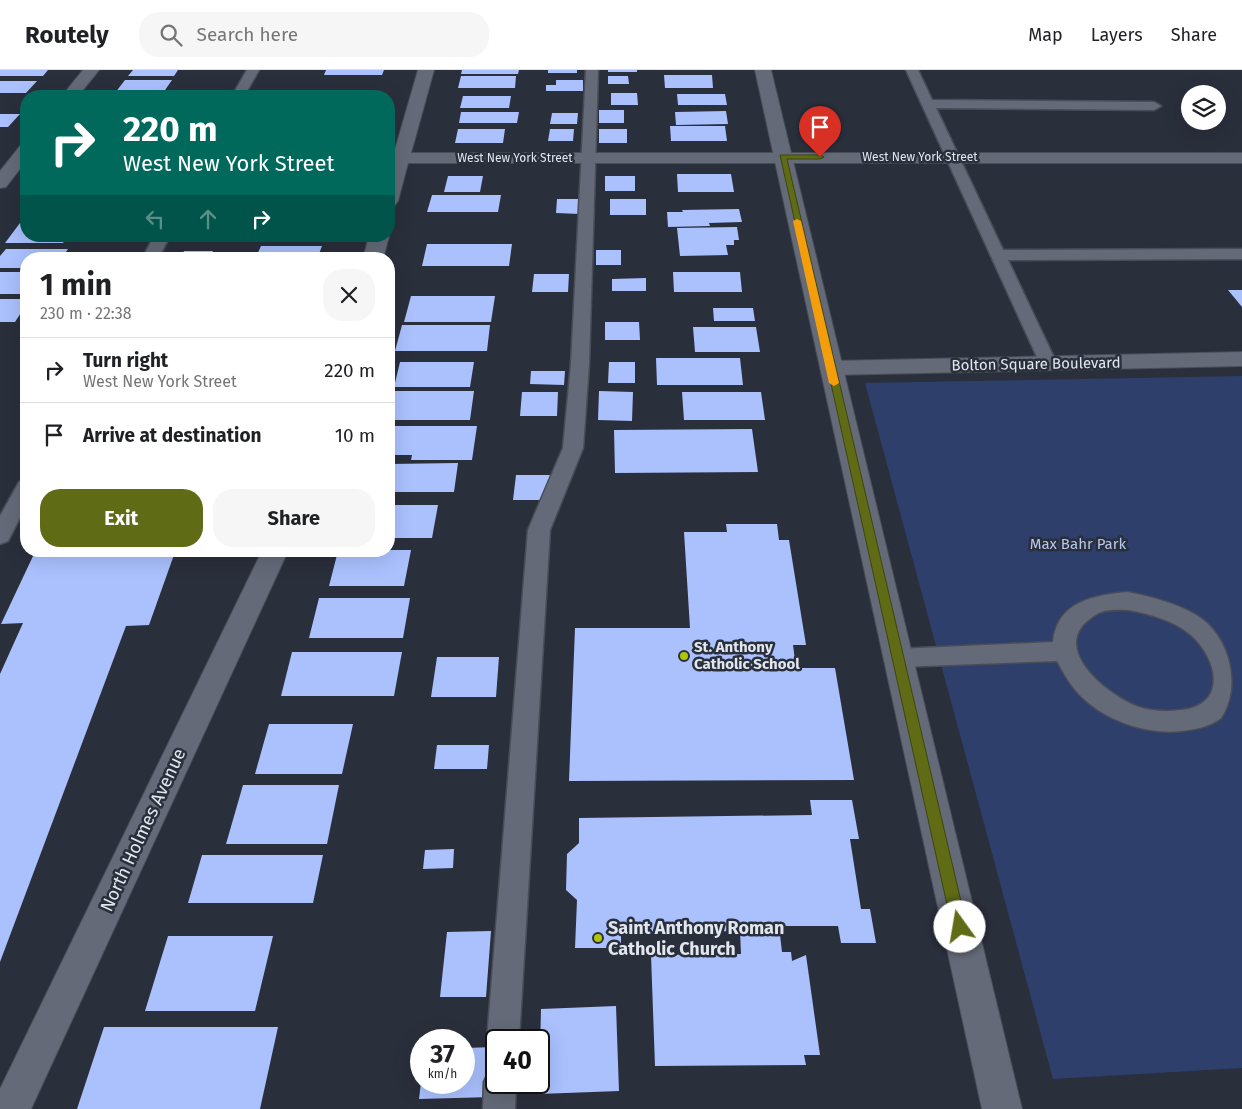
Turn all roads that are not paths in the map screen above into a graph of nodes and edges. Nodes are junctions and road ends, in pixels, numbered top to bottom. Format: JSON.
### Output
{"nodes":[{"id":1,"x":90,"y":70,"type":"edge"},
{"id":2,"x":253,"y":70,"type":"edge"},
{"id":3,"x":426,"y":70,"type":"edge"},
{"id":4,"x":592,"y":70,"type":"edge"},
{"id":5,"x":763,"y":70,"type":"edge"},
{"id":6,"x":912,"y":70,"type":"edge"},
{"id":7,"x":75,"y":90,"type":"edge"},
{"id":8,"x":241,"y":90,"type":"edge"},
{"id":9,"x":928,"y":104,"type":"junction"},
{"id":10,"x":1154,"y":106,"type":"dead end"},
{"id":11,"x":783,"y":157,"type":"junction"},
{"id":12,"x":952,"y":157,"type":"junction"},
{"id":13,"x":20,"y":158,"type":"edge"},
{"id":14,"x":395,"y":158,"type":"edge"},
{"id":15,"x":590,"y":158,"type":"junction"},
{"id":16,"x":1242,"y":158,"type":"edge"},
{"id":17,"x":0,"y":160,"type":"edge"},
{"id":18,"x":20,"y":161,"type":"edge"},
{"id":19,"x":0,"y":183,"type":"edge"},
{"id":20,"x":1242,"y":254,"type":"edge"},
{"id":21,"x":997,"y":255,"type":"junction"},
{"id":22,"x":1242,"y":359,"type":"edge"},
{"id":23,"x":1048,"y":364,"type":"junction"},
{"id":24,"x":830,"y":368,"type":"junction"},
{"id":25,"x":20,"y":498,"type":"edge"},
{"id":26,"x":0,"y":536,"type":"edge"},
{"id":27,"x":272,"y":557,"type":"edge"},
{"id":28,"x":1065,"y":651,"type":"junction"},
{"id":29,"x":897,"y":658,"type":"junction"},
{"id":30,"x":504,"y":1029,"type":"edge"},
{"id":31,"x":500,"y":1094,"type":"edge"},
{"id":32,"x":11,"y":1109,"type":"edge"},
{"id":33,"x":499,"y":1109,"type":"edge"},
{"id":34,"x":1002,"y":1109,"type":"edge"}],
"edges":[{"from":1,"to":7,"type":"street"},
{"from":2,"to":8,"type":"lane"},
{"from":3,"to":14,"type":"street"},
{"from":4,"to":15,"type":"lane"},
{"from":5,"to":11,"type":"street"},
{"from":6,"to":9,"type":"lane"},
{"from":9,"to":10,"type":"lane"},
{"from":9,"to":12,"type":"lane"},
{"from":11,"to":12,"type":"street","name":"West New York Street"},
{"from":11,"to":15,"type":"street","name":"West New York Street"},
{"from":11,"to":24,"type":"street"},
{"from":12,"to":16,"type":"street","name":"West New York Street"},
{"from":12,"to":21,"type":"lane"},
{"from":13,"to":17,"type":"street"},
{"from":14,"to":15,"type":"street","name":"West New York Street"},
{"from":15,"to":30,"type":"lane"},
{"from":18,"to":19,"type":"street"},
{"from":20,"to":21,"type":"lane"},
{"from":21,"to":23,"type":"lane"},
{"from":22,"to":23,"type":"street","name":"Bolton Square Boulevard"},
{"from":23,"to":24,"type":"street","name":"Bolton Square Boulevard"},
{"from":24,"to":29,"type":"street"},
{"from":25,"to":26,"type":"lane"},
{"from":27,"to":32,"type":"street","name":"North Holmes Avenue"},
{"from":28,"to":28,"type":"lane"},
{"from":28,"to":29,"type":"lane"},
{"from":29,"to":34,"type":"street"},
{"from":31,"to":33,"type":"lane"}]}
